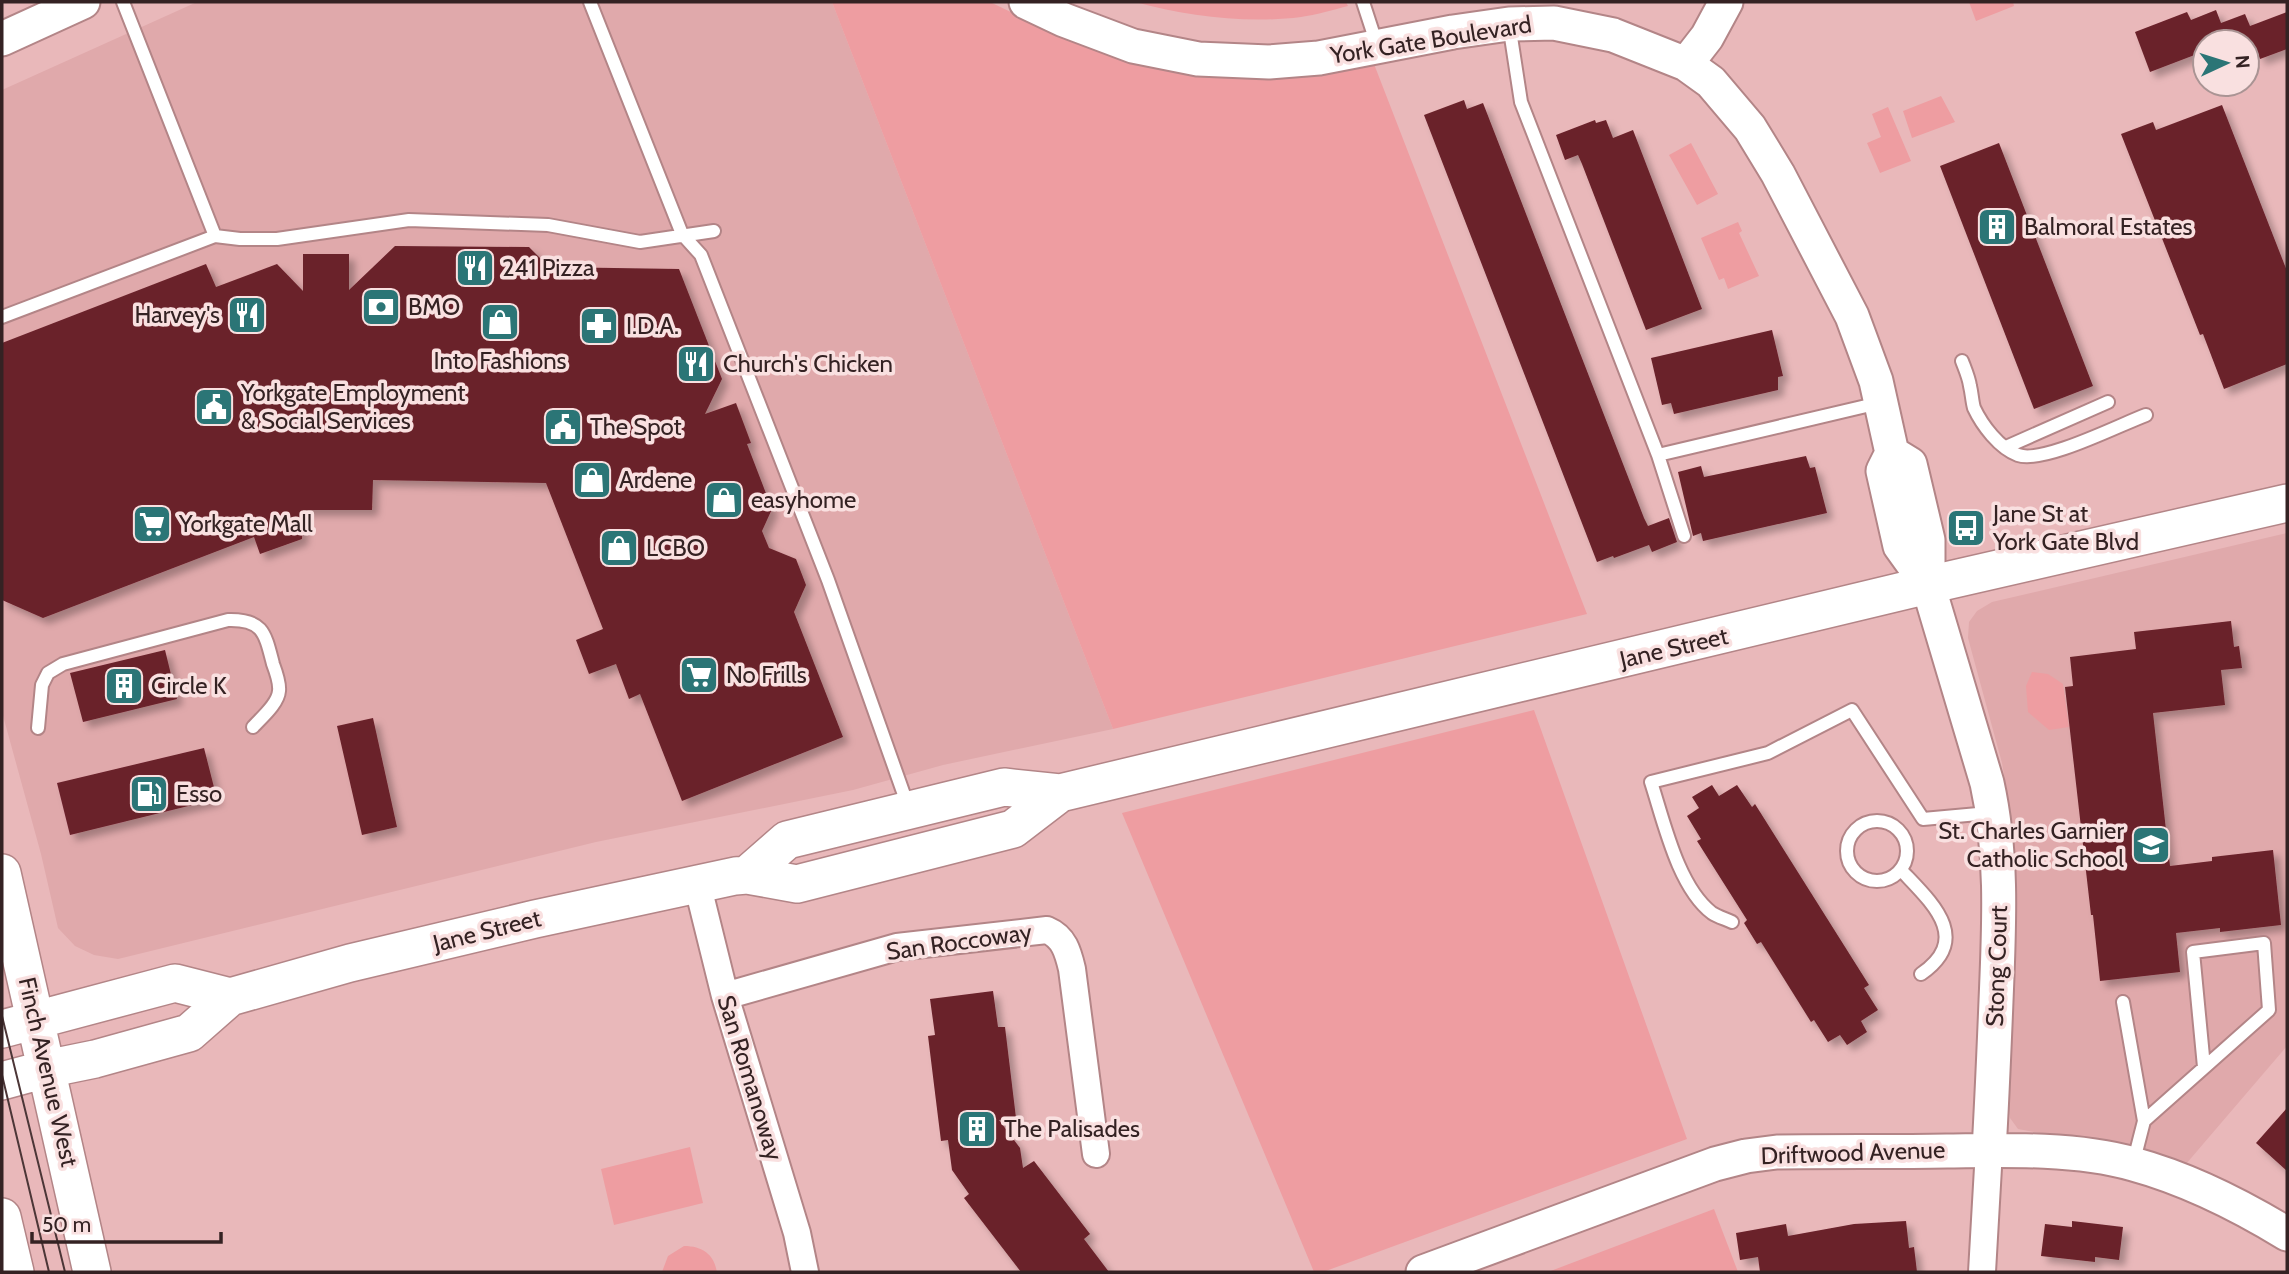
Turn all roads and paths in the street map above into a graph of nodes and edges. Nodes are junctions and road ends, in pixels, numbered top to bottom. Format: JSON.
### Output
{"nodes":[{"id":1,"x":83,"y":2,"type":"edge"},
{"id":2,"x":123,"y":2,"type":"edge"},
{"id":3,"x":590,"y":2,"type":"edge"},
{"id":4,"x":1026,"y":2,"type":"edge"},
{"id":5,"x":1363,"y":2,"type":"edge"},
{"id":6,"x":1726,"y":2,"type":"edge"},
{"id":7,"x":1509,"y":24,"type":"junction"},
{"id":8,"x":2,"y":39,"type":"edge"},
{"id":9,"x":1377,"y":47,"type":"junction"},
{"id":10,"x":1686,"y":64,"type":"junction"},
{"id":11,"x":714,"y":231,"type":"dead end"},
{"id":12,"x":682,"y":234,"type":"junction"},
{"id":13,"x":215,"y":236,"type":"junction"},
{"id":14,"x":2,"y":317,"type":"edge"},
{"id":15,"x":1962,"y":361,"type":"dead end"},
{"id":16,"x":2108,"y":402,"type":"dead end"},
{"id":17,"x":1880,"y":403,"type":"junction"},
{"id":18,"x":2146,"y":415,"type":"dead end"},
{"id":19,"x":2006,"y":447,"type":"junction"},
{"id":20,"x":1658,"y":456,"type":"junction"},
{"id":21,"x":2287,"y":503,"type":"edge"},
{"id":22,"x":1684,"y":536,"type":"dead end"},
{"id":23,"x":1928,"y":586,"type":"junction"},
{"id":24,"x":253,"y":727,"type":"dead end"},
{"id":25,"x":38,"y":728,"type":"dead end"},
{"id":26,"x":1060,"y":793,"type":"junction"},
{"id":27,"x":910,"y":810,"type":"junction"},
{"id":28,"x":1993,"y":812,"type":"junction"},
{"id":29,"x":1923,"y":819,"type":"junction"},
{"id":30,"x":1899,"y":830,"type":"junction"},
{"id":31,"x":921,"y":852,"type":"junction"},
{"id":32,"x":1900,"y":870,"type":"junction"},
{"id":33,"x":2,"y":873,"type":"edge"},
{"id":34,"x":747,"y":875,"type":"junction"},
{"id":35,"x":697,"y":883,"type":"junction"},
{"id":36,"x":1732,"y":922,"type":"dead end"},
{"id":37,"x":1921,"y":974,"type":"dead end"},
{"id":38,"x":725,"y":996,"type":"junction"},
{"id":39,"x":230,"y":997,"type":"junction"},
{"id":40,"x":2123,"y":1002,"type":"dead end"},
{"id":41,"x":18,"y":1024,"type":"edge"},
{"id":42,"x":2204,"y":1067,"type":"junction"},
{"id":43,"x":46,"y":1069,"type":"junction"},
{"id":44,"x":2,"y":1081,"type":"edge"},
{"id":45,"x":2144,"y":1121,"type":"junction"},
{"id":46,"x":1989,"y":1150,"type":"junction"},
{"id":47,"x":1096,"y":1154,"type":"dead end"},
{"id":48,"x":2133,"y":1164,"type":"junction"},
{"id":49,"x":2,"y":1217,"type":"edge"},
{"id":50,"x":2287,"y":1234,"type":"edge"},
{"id":51,"x":15,"y":1272,"type":"edge"},
{"id":52,"x":92,"y":1272,"type":"edge"},
{"id":53,"x":805,"y":1272,"type":"edge"},
{"id":54,"x":1423,"y":1272,"type":"edge"},
{"id":55,"x":1982,"y":1272,"type":"edge"}],
"edges":[{"from":1,"to":8,"type":"street"},
{"from":2,"to":13,"type":"lane"},
{"from":3,"to":12,"type":"lane"},
{"from":4,"to":9,"type":"street","name":"York Gate Boulevard"},
{"from":5,"to":9,"type":"lane"},
{"from":6,"to":10,"type":"street"},
{"from":7,"to":9,"type":"street","name":"York Gate Boulevard"},
{"from":7,"to":10,"type":"street","name":"York Gate Boulevard"},
{"from":7,"to":20,"type":"lane"},
{"from":10,"to":17,"type":"street","name":"York Gate Boulevard"},
{"from":11,"to":12,"type":"lane"},
{"from":12,"to":13,"type":"lane"},
{"from":12,"to":27,"type":"lane"},
{"from":13,"to":14,"type":"lane"},
{"from":15,"to":19,"type":"lane"},
{"from":16,"to":19,"type":"lane"},
{"from":17,"to":20,"type":"lane"},
{"from":17,"to":23,"type":"street","name":"York Gate Boulevard"},
{"from":18,"to":19,"type":"lane"},
{"from":20,"to":22,"type":"lane"},
{"from":21,"to":23,"type":"main road","name":"Jane Street"},
{"from":23,"to":26,"type":"main road","name":"Jane Street"},
{"from":23,"to":28,"type":"street","name":"Stong Court"},
{"from":24,"to":25,"type":"lane"},
{"from":26,"to":27,"type":"main road","name":"Jane Street"},
{"from":26,"to":31,"type":"main road","name":"Jane Street"},
{"from":27,"to":31,"type":"main road"},
{"from":27,"to":34,"type":"main road","name":"Jane Street"},
{"from":28,"to":29,"type":"lane"},
{"from":28,"to":46,"type":"street","name":"Stong Court"},
{"from":29,"to":30,"type":"lane"},
{"from":29,"to":36,"type":"lane"},
{"from":30,"to":32,"type":"lane"},
{"from":30,"to":32,"type":"lane"},
{"from":31,"to":34,"type":"main road","name":"Jane Street"},
{"from":32,"to":37,"type":"lane"},
{"from":33,"to":41,"type":"main road","name":"Finch Avenue West"},
{"from":34,"to":35,"type":"main road","name":"Jane Street"},
{"from":35,"to":38,"type":"street","name":"San Romanoway"},
{"from":35,"to":39,"type":"main road","name":"Jane Street"},
{"from":38,"to":47,"type":"street","name":"San Roccoway"},
{"from":38,"to":53,"type":"street","name":"San Romanoway"},
{"from":39,"to":41,"type":"main road"},
{"from":39,"to":43,"type":"main road","name":"Jane Street"},
{"from":40,"to":45,"type":"lane"},
{"from":41,"to":43,"type":"main road","name":"Finch Avenue West"},
{"from":42,"to":42,"type":"lane"},
{"from":42,"to":45,"type":"lane"},
{"from":43,"to":44,"type":"main road","name":"Jane Street"},
{"from":43,"to":52,"type":"main road","name":"Finch Avenue West"},
{"from":45,"to":48,"type":"lane"},
{"from":46,"to":48,"type":"street","name":"Driftwood Avenue"},
{"from":46,"to":54,"type":"street","name":"Driftwood Avenue"},
{"from":46,"to":55,"type":"street","name":"Stong Court"},
{"from":48,"to":50,"type":"street","name":"Driftwood Avenue"},
{"from":49,"to":51,"type":"main road"}]}
